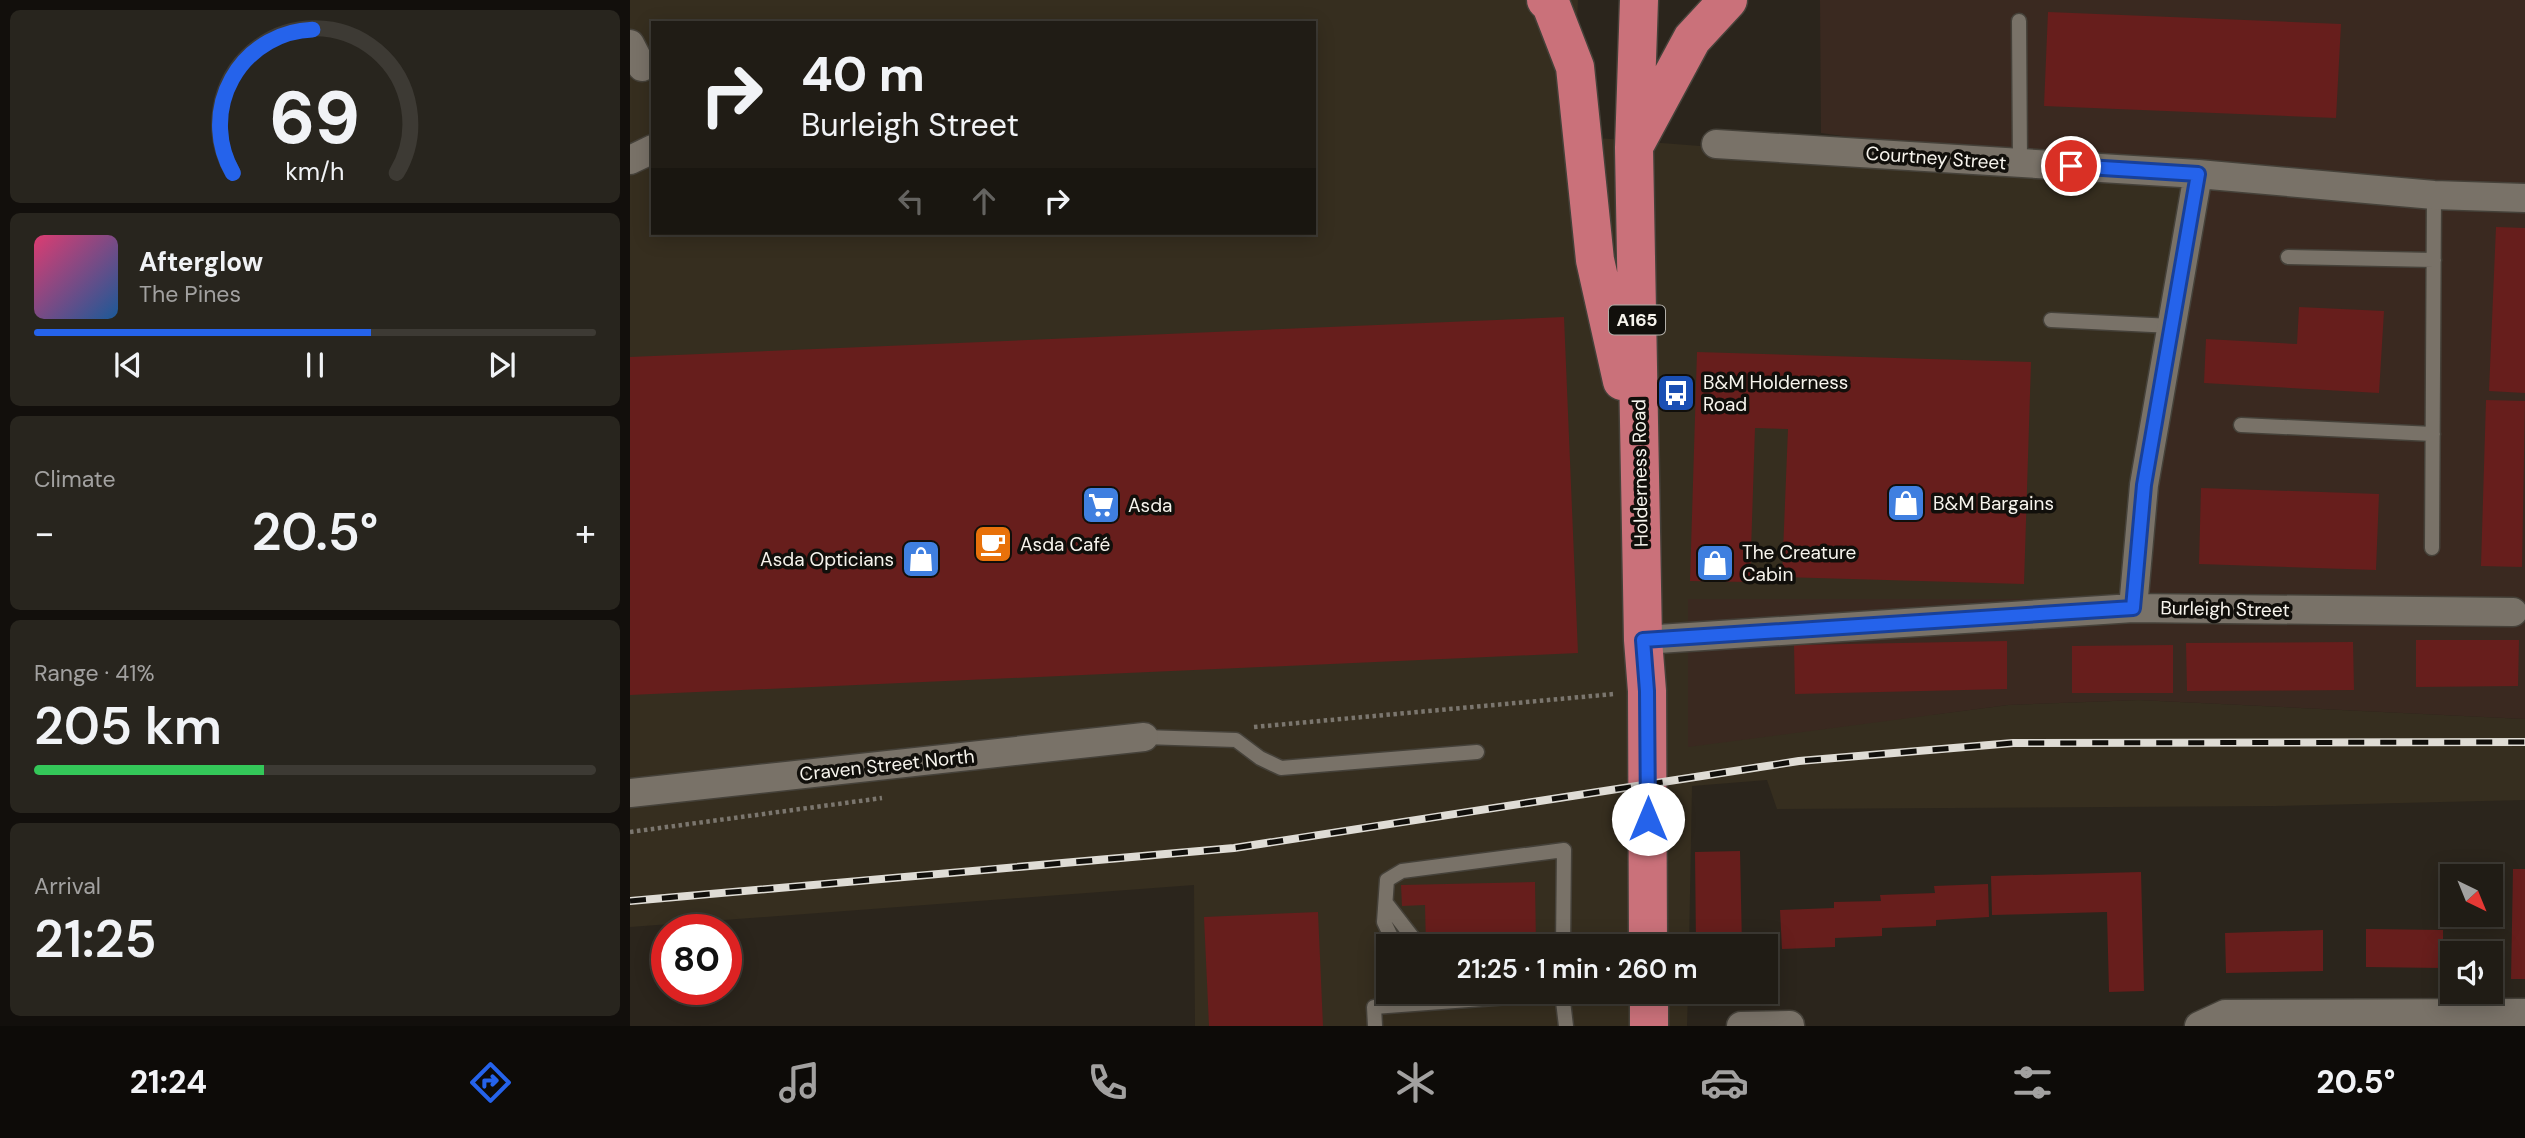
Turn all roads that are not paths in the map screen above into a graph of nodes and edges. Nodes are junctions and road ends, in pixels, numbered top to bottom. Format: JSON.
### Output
{"nodes":[{"id":1,"x":1546,"y":0,"type":"edge"},
{"id":2,"x":1639,"y":0,"type":"edge"},
{"id":3,"x":1728,"y":0,"type":"edge"},
{"id":4,"x":2019,"y":21,"type":"dead end"},
{"id":5,"x":1716,"y":144,"type":"dead end"},
{"id":6,"x":1634,"y":148,"type":"junction"},
{"id":7,"x":2020,"y":163,"type":"junction"},
{"id":8,"x":2198,"y":174,"type":"junction"},
{"id":9,"x":2434,"y":195,"type":"junction"},
{"id":10,"x":2525,"y":198,"type":"edge"},
{"id":11,"x":2288,"y":257,"type":"dead end"},
{"id":12,"x":2434,"y":260,"type":"junction"},
{"id":13,"x":2051,"y":320,"type":"dead end"},
{"id":14,"x":2172,"y":326,"type":"junction"},
{"id":15,"x":2241,"y":425,"type":"dead end"},
{"id":16,"x":2433,"y":434,"type":"junction"},
{"id":17,"x":1640,"y":458,"type":"junction"},
{"id":18,"x":2432,"y":548,"type":"dead end"},
{"id":19,"x":2133,"y":608,"type":"junction"},
{"id":20,"x":2513,"y":612,"type":"dead end"},
{"id":21,"x":1643,"y":640,"type":"junction"},
{"id":22,"x":1144,"y":737,"type":"joint"},
{"id":23,"x":1477,"y":752,"type":"dead end"},
{"id":24,"x":630,"y":793,"type":"edge"},
{"id":25,"x":1386,"y":904,"type":"junction"},
{"id":26,"x":1389,"y":934,"type":"edge"},
{"id":27,"x":1410,"y":934,"type":"edge"},
{"id":28,"x":1563,"y":934,"type":"edge"},
{"id":29,"x":1648,"y":934,"type":"edge"},
{"id":30,"x":1410,"y":1004,"type":"edge"},
{"id":31,"x":1563,"y":1004,"type":"edge"},
{"id":32,"x":1649,"y":1004,"type":"edge"},
{"id":33,"x":2525,"y":1013,"type":"edge"},
{"id":34,"x":1790,"y":1025,"type":"edge"},
{"id":35,"x":1375,"y":1026,"type":"edge"},
{"id":36,"x":1566,"y":1026,"type":"edge"},
{"id":37,"x":1649,"y":1026,"type":"edge"},
{"id":38,"x":1741,"y":1026,"type":"edge"},
{"id":39,"x":2199,"y":1026,"type":"edge"}],
"edges":[{"from":1,"to":17,"type":"highway"},
{"from":2,"to":6,"type":"highway","name":"Holderness Road","number":"A165"},
{"from":3,"to":6,"type":"highway"},
{"from":4,"to":7,"type":"lane"},
{"from":5,"to":7,"type":"street","name":"Courtney Street"},
{"from":6,"to":17,"type":"highway","name":"Holderness Road","number":"A165"},
{"from":7,"to":8,"type":"street","name":"Courtney Street"},
{"from":8,"to":9,"type":"street","name":"Courtney Street"},
{"from":8,"to":14,"type":"street"},
{"from":9,"to":10,"type":"street","name":"Courtney Street"},
{"from":9,"to":12,"type":"lane"},
{"from":11,"to":12,"type":"lane"},
{"from":12,"to":16,"type":"lane"},
{"from":13,"to":14,"type":"lane"},
{"from":14,"to":19,"type":"street"},
{"from":15,"to":16,"type":"lane"},
{"from":16,"to":18,"type":"lane"},
{"from":17,"to":21,"type":"highway","name":"Holderness Road","number":"A165"},
{"from":19,"to":20,"type":"street","name":"Burleigh Street"},
{"from":19,"to":21,"type":"street","name":"Burleigh Street"},
{"from":21,"to":29,"type":"highway","name":"Holderness Road","number":"A165"},
{"from":22,"to":23,"type":"lane"},
{"from":22,"to":24,"type":"street","name":"Craven Street North"},
{"from":25,"to":26,"type":"lane"},
{"from":25,"to":27,"type":"lane"},
{"from":25,"to":28,"type":"lane"},
{"from":30,"to":35,"type":"lane"},
{"from":31,"to":36,"type":"lane"},
{"from":32,"to":37,"type":"highway"},
{"from":33,"to":39,"type":"street"},
{"from":34,"to":38,"type":"street"}]}
